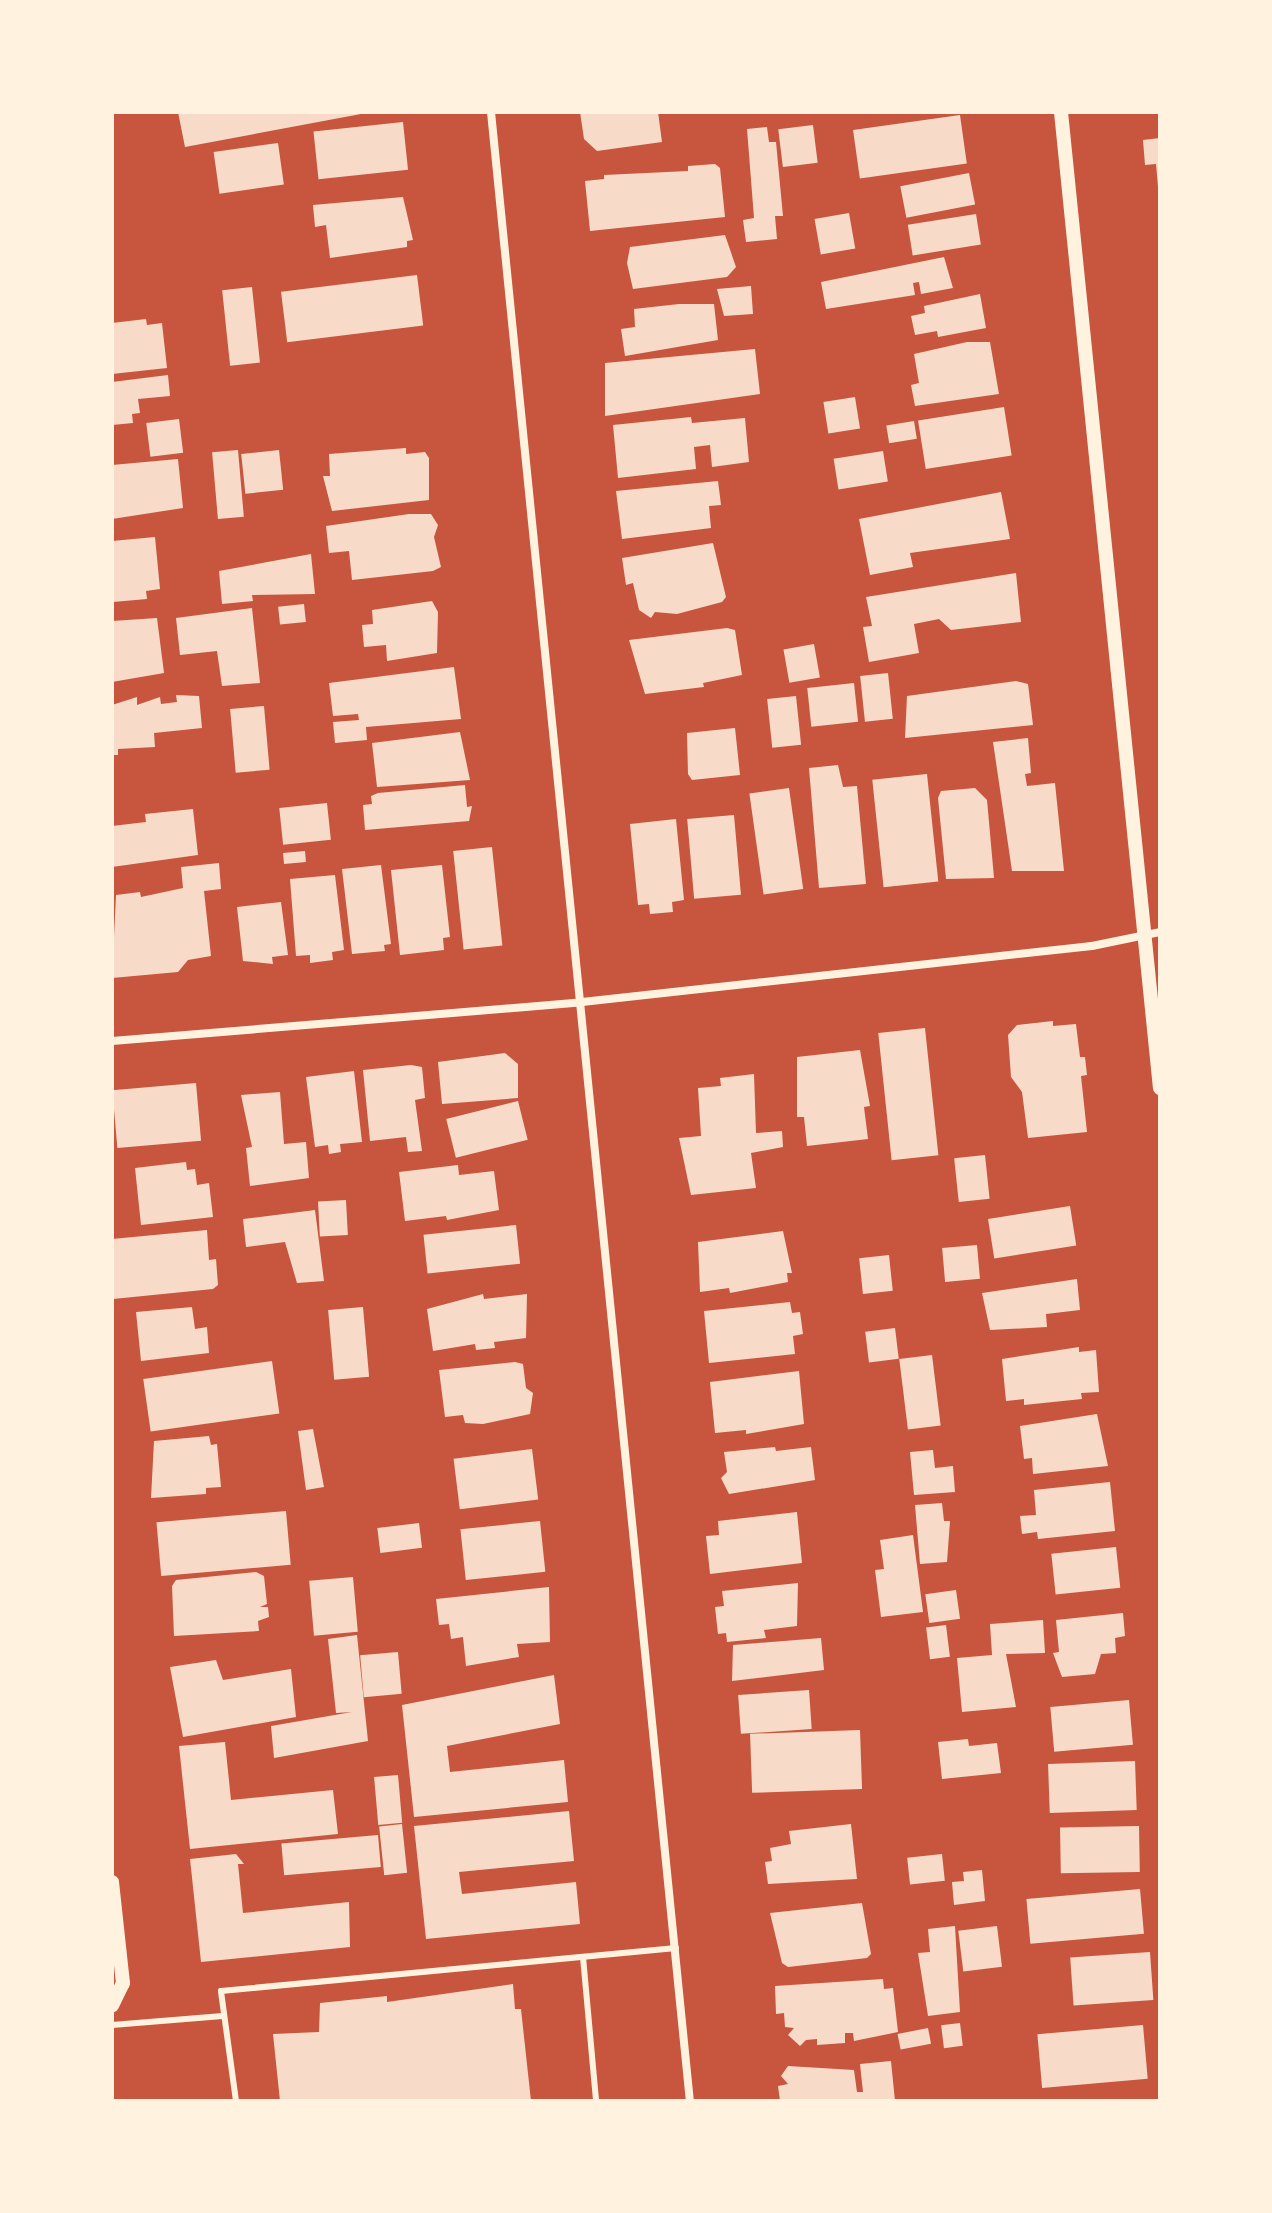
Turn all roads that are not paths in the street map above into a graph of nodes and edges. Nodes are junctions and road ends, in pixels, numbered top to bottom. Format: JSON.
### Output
{"nodes":[{"id":1,"x":491,"y":112,"type":"edge"},
{"id":2,"x":1061,"y":112,"type":"edge"},
{"id":3,"x":1152,"y":934,"type":"edge"},
{"id":4,"x":582,"y":1002,"type":"junction"},
{"id":5,"x":112,"y":1041,"type":"edge"},
{"id":6,"x":1160,"y":1088,"type":"edge"},
{"id":7,"x":112,"y":1882,"type":"edge"},
{"id":8,"x":676,"y":1948,"type":"junction"},
{"id":9,"x":583,"y":1957,"type":"junction"},
{"id":10,"x":112,"y":2006,"type":"edge"},
{"id":11,"x":223,"y":2016,"type":"junction"},
{"id":12,"x":112,"y":2025,"type":"edge"},
{"id":13,"x":236,"y":2101,"type":"edge"},
{"id":14,"x":596,"y":2101,"type":"edge"},
{"id":15,"x":690,"y":2101,"type":"edge"}],
"edges":[{"from":1,"to":4,"type":"street"},
{"from":2,"to":3,"type":"street"},
{"from":3,"to":4,"type":"street"},
{"from":3,"to":6,"type":"street"},
{"from":4,"to":5,"type":"street"},
{"from":4,"to":8,"type":"street"},
{"from":7,"to":10,"type":"street"},
{"from":8,"to":9,"type":"lane"},
{"from":8,"to":15,"type":"street"},
{"from":9,"to":11,"type":"lane"},
{"from":9,"to":14,"type":"lane"},
{"from":11,"to":12,"type":"lane"},
{"from":11,"to":13,"type":"lane"}]}
